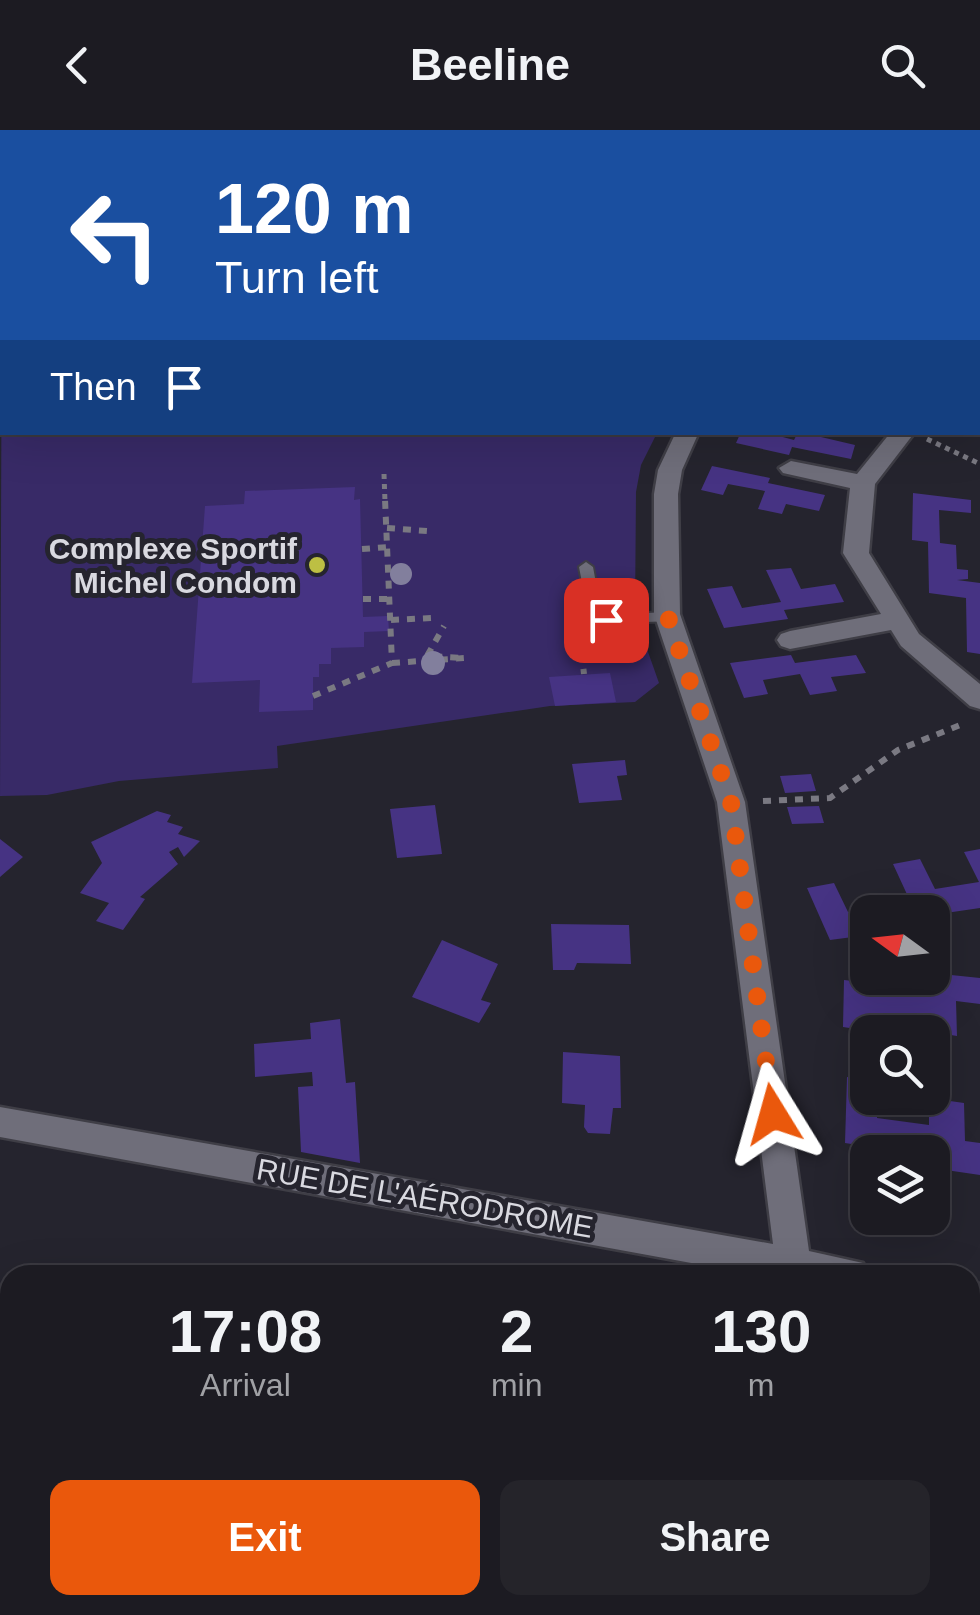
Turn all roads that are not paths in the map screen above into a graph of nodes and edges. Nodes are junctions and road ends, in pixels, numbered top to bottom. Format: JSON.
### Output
{"nodes":[{"id":1,"x":687,"y":435,"type":"edge"},
{"id":2,"x":902,"y":435,"type":"edge"},
{"id":3,"x":791,"y":468,"type":"dead end"},
{"id":4,"x":863,"y":483,"type":"junction"},
{"id":5,"x":586,"y":568,"type":"dead end"},
{"id":6,"x":668,"y":617,"type":"junction"},
{"id":7,"x":898,"y":620,"type":"junction"},
{"id":8,"x":790,"y":640,"type":"dead end"},
{"id":9,"x":980,"y":699,"type":"edge"},
{"id":10,"x":0,"y":1122,"type":"edge"},
{"id":11,"x":793,"y":1263,"type":"junction"},
{"id":12,"x":802,"y":1265,"type":"edge"}],
"edges":[{"from":1,"to":6,"type":"street"},
{"from":2,"to":4,"type":"street"},
{"from":3,"to":4,"type":"street"},
{"from":4,"to":7,"type":"street"},
{"from":5,"to":6,"type":"lane"},
{"from":6,"to":11,"type":"street"},
{"from":7,"to":8,"type":"street"},
{"from":7,"to":9,"type":"street"},
{"from":10,"to":11,"type":"street","name":"RUE DE L'AÉRODROME"},
{"from":11,"to":12,"type":"street","name":"RUE DE L'AÉRODROME"}]}
